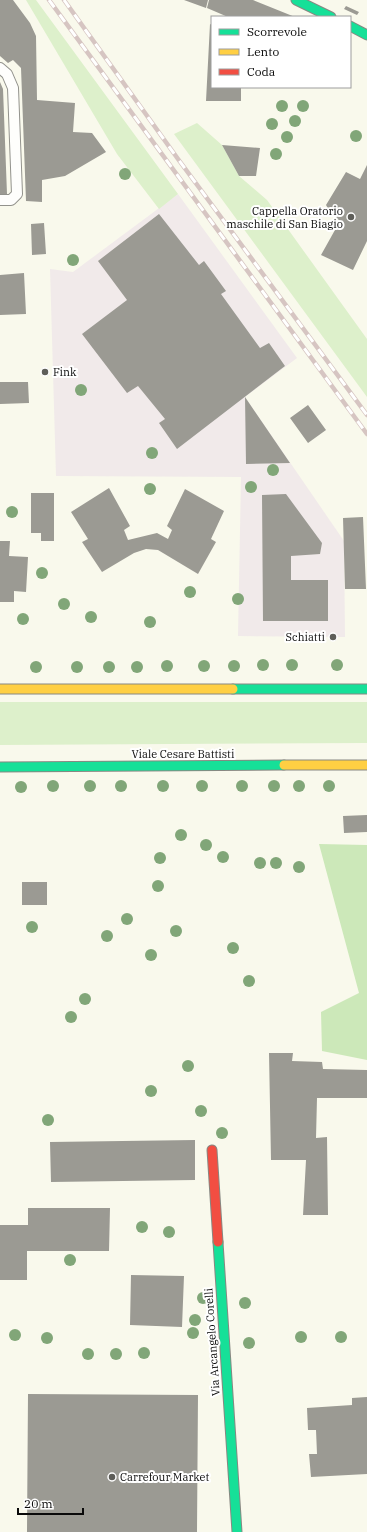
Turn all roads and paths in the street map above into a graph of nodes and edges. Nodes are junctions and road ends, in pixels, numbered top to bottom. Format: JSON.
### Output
{"nodes":[{"id":1,"x":296,"y":0,"type":"edge"},
{"id":2,"x":329,"y":16,"type":"edge"},
{"id":3,"x":351,"y":27,"type":"edge"},
{"id":4,"x":367,"y":35,"type":"edge"},
{"id":5,"x":0,"y":68,"type":"edge"},
{"id":6,"x":0,"y":200,"type":"edge"},
{"id":7,"x":0,"y":689,"type":"edge"},
{"id":8,"x":367,"y":689,"type":"edge"},
{"id":9,"x":367,"y":765,"type":"edge"},
{"id":10,"x":0,"y":767,"type":"edge"},
{"id":11,"x":212,"y":1150,"type":"dead end"},
{"id":12,"x":237,"y":1532,"type":"edge"}],
"edges":[{"from":1,"to":2,"type":"main road"},
{"from":3,"to":4,"type":"main road"},
{"from":5,"to":6,"type":"lane"},
{"from":7,"to":8,"type":"main road"},
{"from":9,"to":10,"type":"main road","name":"Viale Cesare Battisti"},
{"from":11,"to":12,"type":"main road","name":"Via Arcangelo Corelli"}]}
